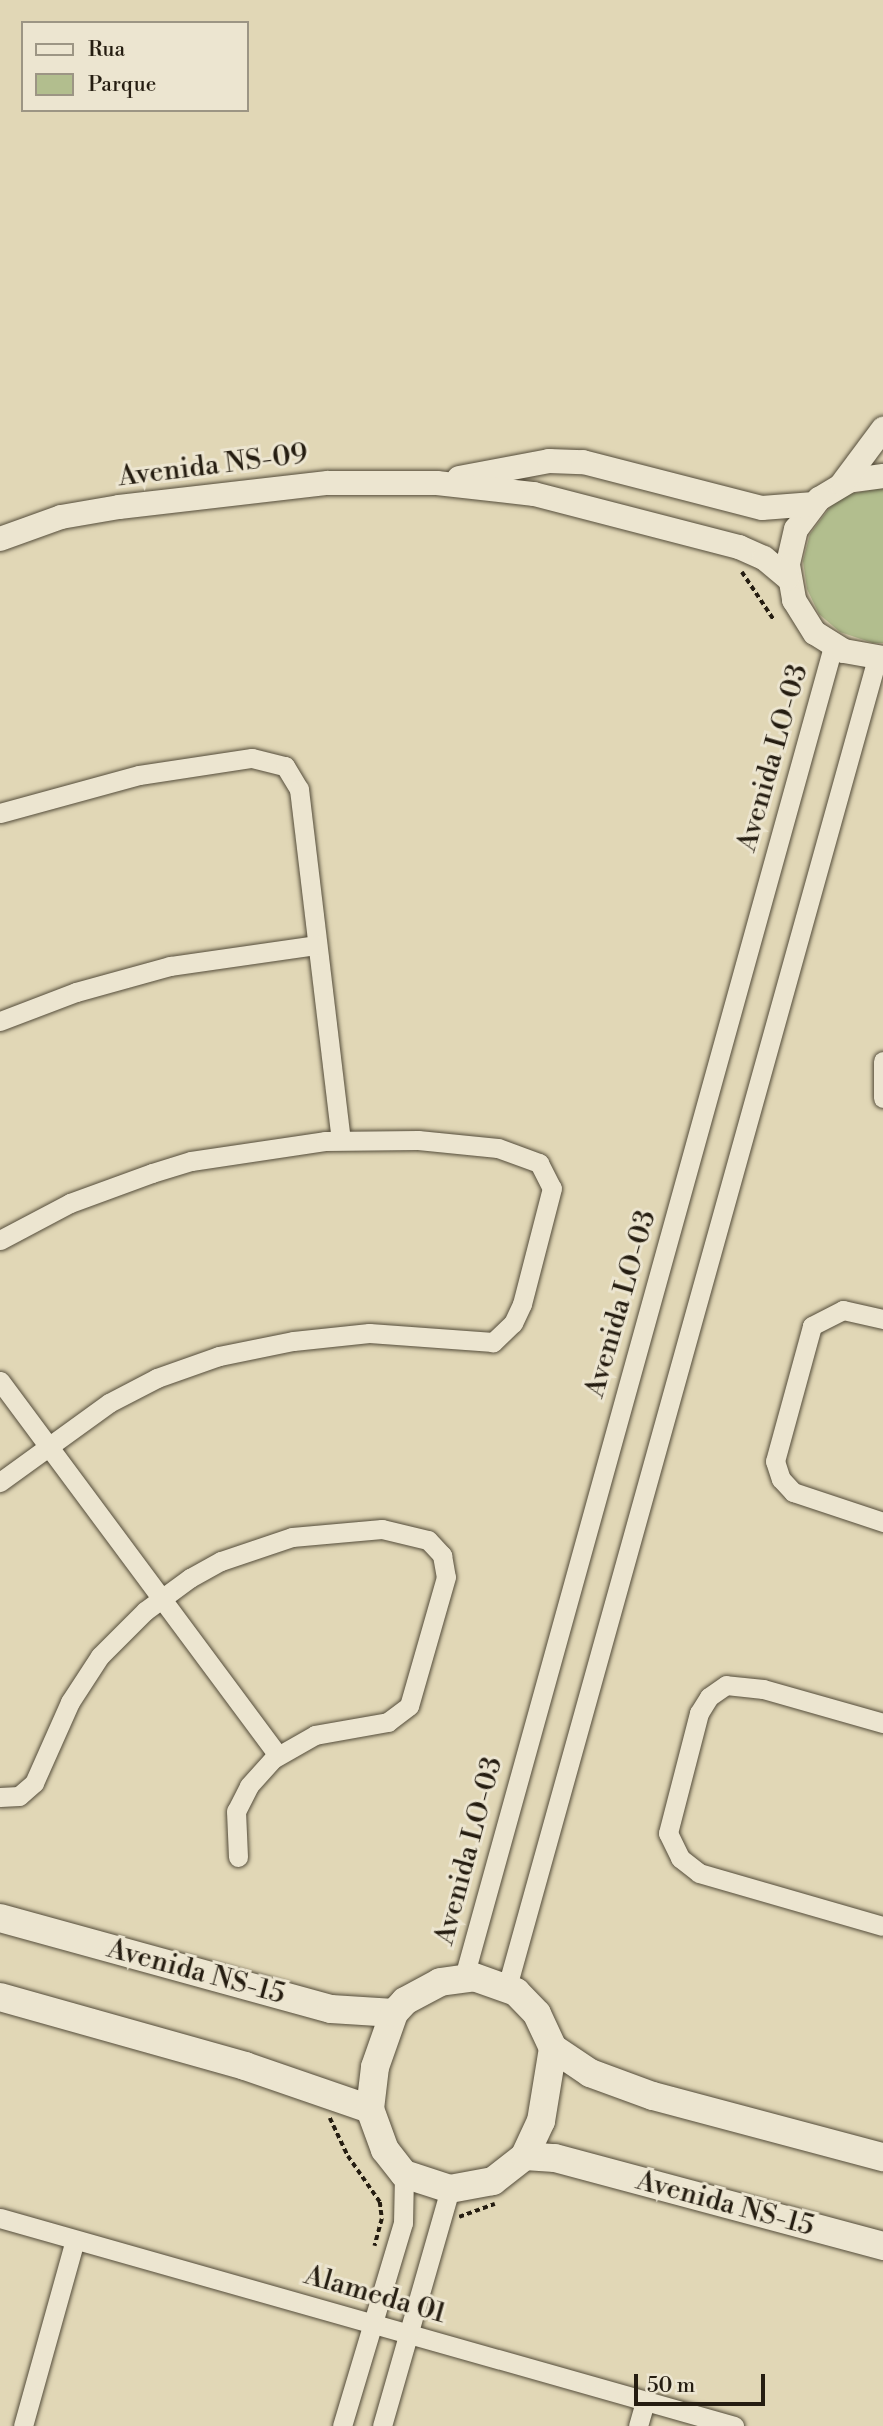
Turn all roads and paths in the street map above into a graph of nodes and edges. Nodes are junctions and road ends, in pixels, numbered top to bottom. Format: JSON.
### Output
{"nodes":[{"id":1,"x":883,"y":429,"type":"edge"},
{"id":2,"x":883,"y":476,"type":"edge"},
{"id":3,"x":437,"y":483,"type":"junction"},
{"id":4,"x":842,"y":484,"type":"junction"},
{"id":5,"x":814,"y":504,"type":"junction"},
{"id":6,"x":0,"y":539,"type":"edge"},
{"id":7,"x":739,"y":569,"type":"dead end"},
{"id":8,"x":788,"y":578,"type":"junction"},
{"id":9,"x":774,"y":620,"type":"dead end"},
{"id":10,"x":833,"y":646,"type":"junction"},
{"id":11,"x":880,"y":658,"type":"edge"},
{"id":12,"x":0,"y":813,"type":"edge"},
{"id":13,"x":316,"y":945,"type":"junction"},
{"id":14,"x":0,"y":1020,"type":"edge"},
{"id":15,"x":883,"y":1061,"type":"edge"},
{"id":16,"x":883,"y":1098,"type":"edge"},
{"id":17,"x":341,"y":1139,"type":"junction"},
{"id":18,"x":0,"y":1240,"type":"edge"},
{"id":19,"x":883,"y":1319,"type":"edge"},
{"id":20,"x":0,"y":1381,"type":"edge"},
{"id":21,"x":45,"y":1446,"type":"junction"},
{"id":22,"x":0,"y":1482,"type":"edge"},
{"id":23,"x":883,"y":1522,"type":"edge"},
{"id":24,"x":161,"y":1599,"type":"junction"},
{"id":25,"x":883,"y":1723,"type":"edge"},
{"id":26,"x":278,"y":1755,"type":"junction"},
{"id":27,"x":1,"y":1797,"type":"edge"},
{"id":28,"x":238,"y":1857,"type":"dead end"},
{"id":29,"x":0,"y":1918,"type":"edge"},
{"id":30,"x":883,"y":1926,"type":"edge"},
{"id":31,"x":464,"y":1977,"type":"junction"},
{"id":32,"x":507,"y":1987,"type":"junction"},
{"id":33,"x":0,"y":1997,"type":"edge"},
{"id":34,"x":394,"y":2013,"type":"junction"},
{"id":35,"x":553,"y":2048,"type":"junction"},
{"id":36,"x":370,"y":2109,"type":"junction"},
{"id":37,"x":525,"y":2156,"type":"junction"},
{"id":38,"x":883,"y":2157,"type":"edge"},
{"id":39,"x":404,"y":2174,"type":"junction"},
{"id":40,"x":450,"y":2189,"type":"junction"},
{"id":41,"x":0,"y":2218,"type":"edge"},
{"id":42,"x":75,"y":2239,"type":"junction"},
{"id":43,"x":883,"y":2246,"type":"edge"},
{"id":44,"x":372,"y":2324,"type":"junction"},
{"id":45,"x":407,"y":2333,"type":"junction"},
{"id":46,"x":645,"y":2401,"type":"junction"},
{"id":47,"x":23,"y":2426,"type":"edge"},
{"id":48,"x":342,"y":2426,"type":"edge"},
{"id":49,"x":382,"y":2426,"type":"edge"},
{"id":50,"x":638,"y":2426,"type":"edge"},
{"id":51,"x":734,"y":2426,"type":"edge"}],
"edges":[{"from":1,"to":4,"type":"street"},
{"from":2,"to":4,"type":"street"},
{"from":3,"to":5,"type":"street","name":"Avenida NS-09"},
{"from":3,"to":6,"type":"street","name":"Avenida NS-09"},
{"from":3,"to":8,"type":"street","name":"Avenida NS-09"},
{"from":4,"to":5,"type":"street"},
{"from":5,"to":8,"type":"street"},
{"from":7,"to":9,"type":"path"},
{"from":8,"to":10,"type":"street"},
{"from":10,"to":11,"type":"street"},
{"from":10,"to":31,"type":"street","name":"Avenida LO-03"},
{"from":11,"to":32,"type":"street"},
{"from":12,"to":13,"type":"street"},
{"from":13,"to":14,"type":"street"},
{"from":13,"to":17,"type":"street"},
{"from":15,"to":16,"type":"street"},
{"from":17,"to":18,"type":"street"},
{"from":17,"to":21,"type":"street"},
{"from":19,"to":23,"type":"street"},
{"from":20,"to":21,"type":"street"},
{"from":21,"to":22,"type":"street"},
{"from":21,"to":24,"type":"street"},
{"from":24,"to":26,"type":"street"},
{"from":24,"to":26,"type":"street"},
{"from":24,"to":27,"type":"street"},
{"from":25,"to":30,"type":"street"},
{"from":26,"to":28,"type":"street"},
{"from":29,"to":34,"type":"main road","name":"Avenida NS-15"},
{"from":31,"to":32,"type":"main road"},
{"from":31,"to":34,"type":"main road"},
{"from":32,"to":35,"type":"main road"},
{"from":33,"to":36,"type":"main road"},
{"from":34,"to":36,"type":"main road"},
{"from":35,"to":37,"type":"main road"},
{"from":35,"to":38,"type":"main road"},
{"from":36,"to":39,"type":"main road"},
{"from":37,"to":40,"type":"main road"},
{"from":37,"to":43,"type":"main road","name":"Avenida NS-15"},
{"from":39,"to":40,"type":"main road"},
{"from":39,"to":44,"type":"street"},
{"from":40,"to":45,"type":"street"},
{"from":41,"to":42,"type":"street","name":"Alameda 01"},
{"from":42,"to":44,"type":"street","name":"Alameda 01"},
{"from":42,"to":47,"type":"street"},
{"from":44,"to":45,"type":"street","name":"Alameda 01"},
{"from":44,"to":48,"type":"street"},
{"from":45,"to":46,"type":"street","name":"Alameda 01"},
{"from":45,"to":49,"type":"street"},
{"from":46,"to":50,"type":"street"},
{"from":46,"to":51,"type":"street","name":"Alameda 01"}]}
